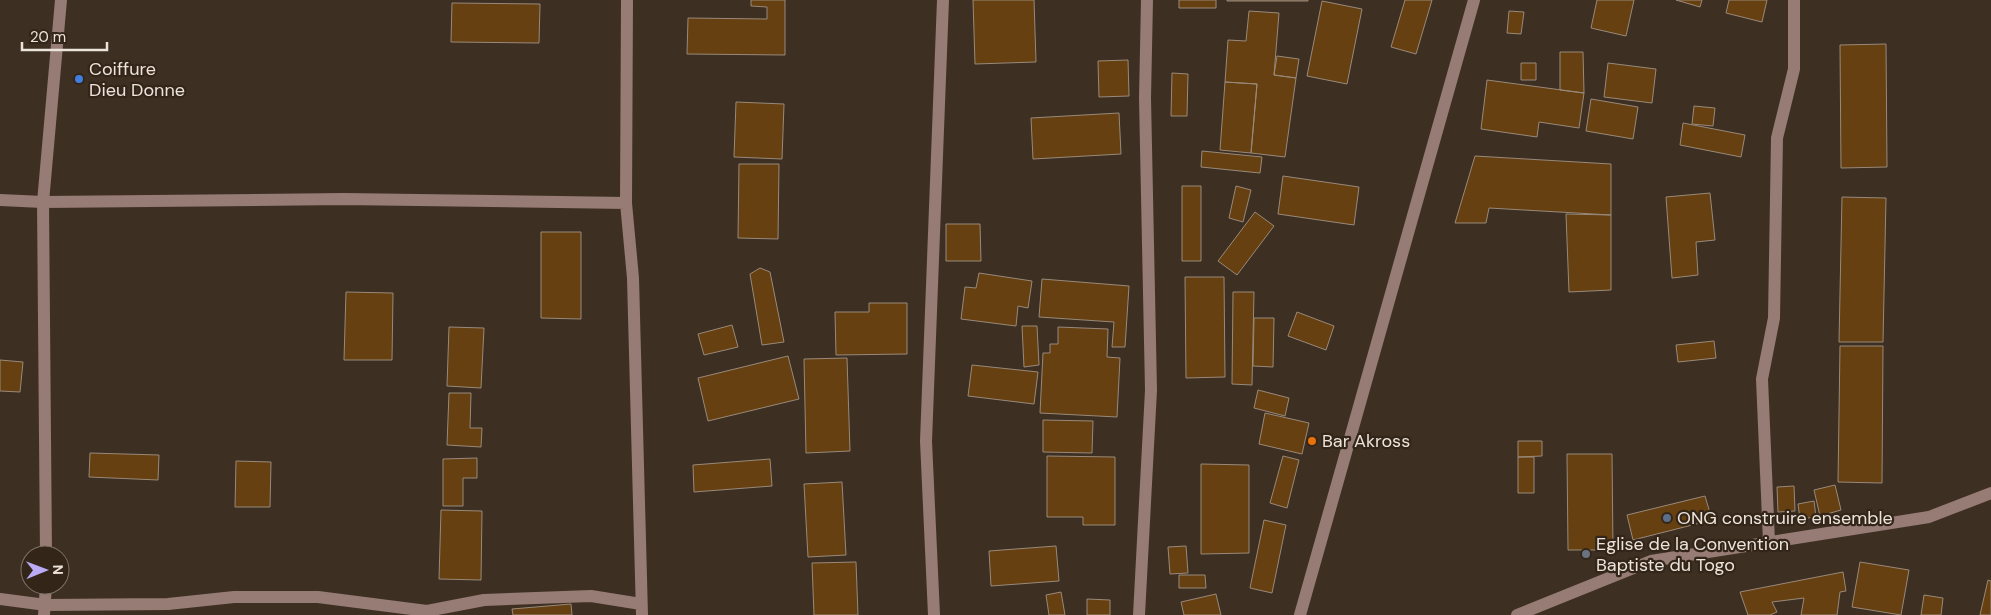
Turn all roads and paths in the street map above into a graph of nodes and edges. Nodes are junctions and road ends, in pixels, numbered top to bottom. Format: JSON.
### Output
{"nodes":[{"id":1,"x":61,"y":0,"type":"edge"},
{"id":2,"x":627,"y":0,"type":"edge"},
{"id":3,"x":943,"y":0,"type":"edge"},
{"id":4,"x":1147,"y":0,"type":"edge"},
{"id":5,"x":1474,"y":0,"type":"edge"},
{"id":6,"x":1794,"y":0,"type":"edge"},
{"id":7,"x":0,"y":200,"type":"edge"},
{"id":8,"x":44,"y":202,"type":"junction"},
{"id":9,"x":626,"y":203,"type":"junction"},
{"id":10,"x":1991,"y":493,"type":"edge"},
{"id":11,"x":1769,"y":542,"type":"junction"},
{"id":12,"x":46,"y":545,"type":"edge"},
{"id":13,"x":46,"y":595,"type":"edge"},
{"id":14,"x":0,"y":599,"type":"edge"},
{"id":15,"x":641,"y":609,"type":"edge"},
{"id":16,"x":45,"y":610,"type":"edge"},
{"id":17,"x":934,"y":615,"type":"edge"},
{"id":18,"x":1138,"y":615,"type":"edge"},
{"id":19,"x":1300,"y":615,"type":"edge"},
{"id":20,"x":1517,"y":615,"type":"edge"}],
"edges":[{"from":1,"to":8,"type":"street"},
{"from":2,"to":9,"type":"street"},
{"from":3,"to":17,"type":"street"},
{"from":4,"to":18,"type":"street"},
{"from":5,"to":19,"type":"street"},
{"from":6,"to":11,"type":"street"},
{"from":7,"to":8,"type":"street"},
{"from":8,"to":9,"type":"street"},
{"from":8,"to":12,"type":"street"},
{"from":9,"to":15,"type":"street"},
{"from":10,"to":11,"type":"street"},
{"from":11,"to":20,"type":"street"},
{"from":13,"to":16,"type":"street"},
{"from":14,"to":16,"type":"street"},
{"from":15,"to":16,"type":"street"}]}
